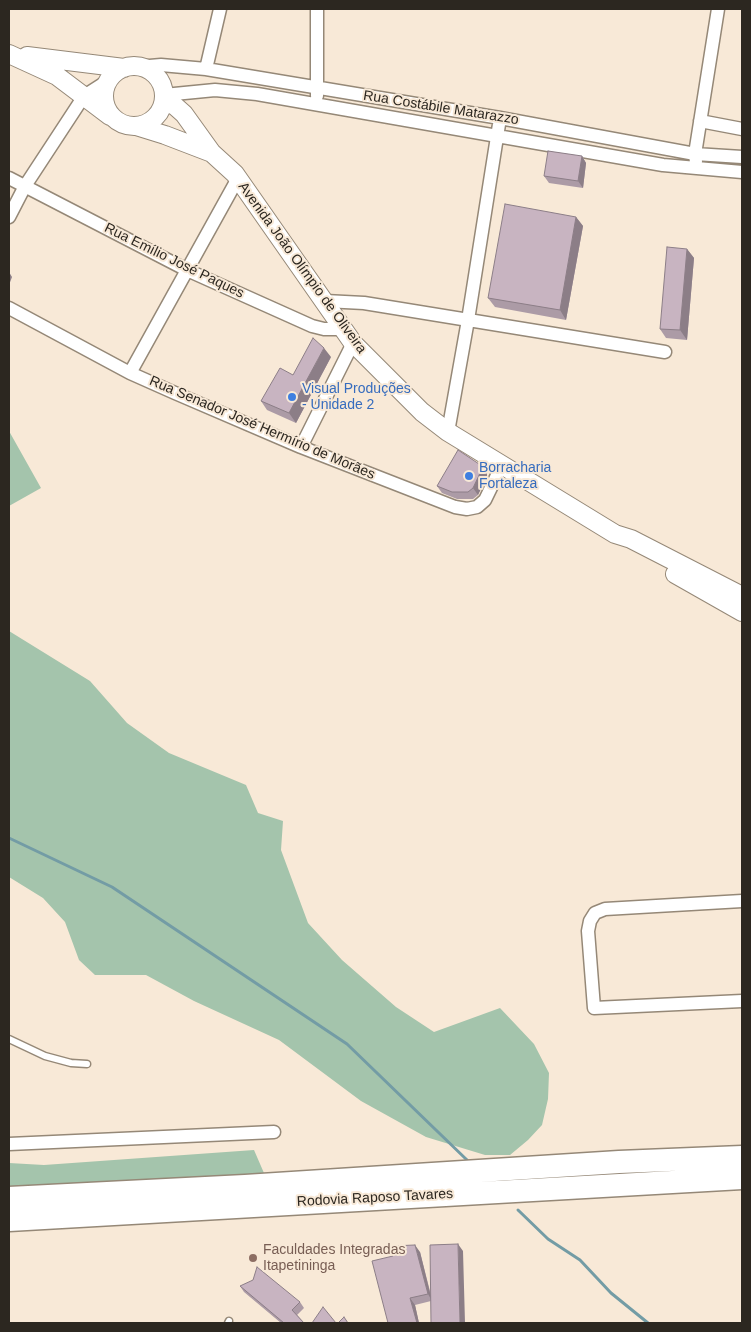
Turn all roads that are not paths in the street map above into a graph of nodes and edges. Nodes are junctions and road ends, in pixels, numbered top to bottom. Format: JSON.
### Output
{"nodes":[{"id":1,"x":220,"y":9,"type":"edge"},
{"id":2,"x":317,"y":9,"type":"edge"},
{"id":3,"x":718,"y":9,"type":"edge"},
{"id":4,"x":9,"y":54,"type":"edge"},
{"id":5,"x":131,"y":67,"type":"junction"},
{"id":6,"x":206,"y":69,"type":"junction"},
{"id":7,"x":108,"y":80,"type":"junction"},
{"id":8,"x":317,"y":88,"type":"junction"},
{"id":9,"x":84,"y":96,"type":"junction"},
{"id":10,"x":164,"y":97,"type":"junction"},
{"id":11,"x":316,"y":105,"type":"junction"},
{"id":12,"x":500,"y":118,"type":"junction"},
{"id":13,"x":113,"y":119,"type":"junction"},
{"id":14,"x":700,"y":121,"type":"junction"},
{"id":15,"x":136,"y":126,"type":"junction"},
{"id":16,"x":742,"y":129,"type":"edge"},
{"id":17,"x":497,"y":137,"type":"junction"},
{"id":18,"x":212,"y":153,"type":"junction"},
{"id":19,"x":695,"y":154,"type":"junction"},
{"id":20,"x":742,"y":157,"type":"edge"},
{"id":21,"x":696,"y":169,"type":"junction"},
{"id":22,"x":742,"y":172,"type":"edge"},
{"id":23,"x":9,"y":178,"type":"edge"},
{"id":24,"x":237,"y":180,"type":"junction"},
{"id":25,"x":25,"y":186,"type":"junction"},
{"id":26,"x":9,"y":217,"type":"edge"},
{"id":27,"x":187,"y":270,"type":"junction"},
{"id":28,"x":325,"y":301,"type":"junction"},
{"id":29,"x":9,"y":308,"type":"edge"},
{"id":30,"x":468,"y":320,"type":"junction"},
{"id":31,"x":348,"y":336,"type":"junction"},
{"id":32,"x":665,"y":352,"type":"dead end"},
{"id":33,"x":130,"y":373,"type":"junction"},
{"id":34,"x":448,"y":432,"type":"junction"},
{"id":35,"x":301,"y":447,"type":"junction"},
{"id":36,"x":502,"y":465,"type":"junction"},
{"id":37,"x":615,"y":534,"type":"junction"},
{"id":38,"x":742,"y":596,"type":"edge"},
{"id":39,"x":742,"y":612,"type":"edge"},
{"id":40,"x":742,"y":901,"type":"edge"},
{"id":41,"x":742,"y":1001,"type":"edge"},
{"id":42,"x":9,"y":1039,"type":"edge"},
{"id":43,"x":87,"y":1064,"type":"dead end"},
{"id":44,"x":274,"y":1132,"type":"dead end"},
{"id":45,"x":9,"y":1144,"type":"edge"},
{"id":46,"x":742,"y":1157,"type":"edge"},
{"id":47,"x":742,"y":1178,"type":"edge"},
{"id":48,"x":18,"y":1194,"type":"edge"},
{"id":49,"x":198,"y":1209,"type":"junction"},
{"id":50,"x":9,"y":1220,"type":"edge"},
{"id":51,"x":9,"y":1234,"type":"edge"}],
"edges":[{"from":1,"to":6,"type":"street"},
{"from":2,"to":8,"type":"street"},
{"from":3,"to":14,"type":"street"},
{"from":4,"to":5,"type":"main road"},
{"from":4,"to":9,"type":"main road"},
{"from":5,"to":6,"type":"street","name":"Rua Costábile Matarazzo"},
{"from":5,"to":7,"type":"main road"},
{"from":5,"to":10,"type":"main road"},
{"from":6,"to":8,"type":"street","name":"Rua Costábile Matarazzo"},
{"from":7,"to":9,"type":"street"},
{"from":7,"to":13,"type":"main road"},
{"from":8,"to":11,"type":"street"},
{"from":8,"to":12,"type":"street","name":"Rua Costábile Matarazzo"},
{"from":9,"to":13,"type":"main road"},
{"from":9,"to":25,"type":"street"},
{"from":10,"to":11,"type":"street","name":"Rua Costábile Matarazzo"},
{"from":10,"to":15,"type":"main road"},
{"from":10,"to":18,"type":"main road","name":"Avenida João Olímpio de Oliveira"},
{"from":11,"to":17,"type":"street","name":"Rua Costábile Matarazzo"},
{"from":12,"to":17,"type":"street"},
{"from":12,"to":19,"type":"street","name":"Rua Costábile Matarazzo"},
{"from":13,"to":15,"type":"main road"},
{"from":14,"to":16,"type":"street"},
{"from":14,"to":19,"type":"street"},
{"from":15,"to":18,"type":"main road","name":"Avenida João Olímpio de Oliveira"},
{"from":17,"to":21,"type":"street","name":"Rua Costábile Matarazzo"},
{"from":17,"to":30,"type":"street"},
{"from":18,"to":24,"type":"main road","name":"Avenida João Olímpio de Oliveira"},
{"from":19,"to":20,"type":"street","name":"Rua Costábile Matarazzo"},
{"from":19,"to":21,"type":"street"},
{"from":21,"to":22,"type":"street","name":"Rua Costábile Matarazzo"},
{"from":23,"to":25,"type":"street","name":"Rua Emílio José Paques"},
{"from":24,"to":27,"type":"street"},
{"from":24,"to":28,"type":"main road","name":"Avenida João Olímpio de Oliveira"},
{"from":25,"to":26,"type":"street"},
{"from":25,"to":27,"type":"street","name":"Rua Emílio José Paques"},
{"from":27,"to":31,"type":"street","name":"Rua Emílio José Paques"},
{"from":27,"to":33,"type":"street"},
{"from":28,"to":30,"type":"street"},
{"from":28,"to":31,"type":"main road","name":"Avenida João Olímpio de Oliveira"},
{"from":29,"to":33,"type":"street","name":"Rua Senador José Hermírio de Morães"},
{"from":30,"to":32,"type":"street"},
{"from":30,"to":34,"type":"street"},
{"from":31,"to":34,"type":"main road","name":"Avenida João Olímpio de Oliveira"},
{"from":31,"to":35,"type":"street"},
{"from":33,"to":35,"type":"street","name":"Rua Senador José Hermírio de Morães"},
{"from":34,"to":36,"type":"main road","name":"Avenida João Olímpio de Oliveira"},
{"from":35,"to":36,"type":"street","name":"Rua Senador José Hermírio de Morães"},
{"from":36,"to":37,"type":"main road","name":"Avenida João Olímpio de Oliveira"},
{"from":37,"to":38,"type":"main road","name":"Avenida João Olímpio de Oliveira"},
{"from":37,"to":39,"type":"main road","name":"Avenida João Olímpio de Oliveira"},
{"from":40,"to":41,"type":"street"},
{"from":42,"to":43,"type":"lane"},
{"from":44,"to":45,"type":"street"},
{"from":46,"to":48,"type":"highway","name":"Rodovia Raposo Tavares"},
{"from":47,"to":49,"type":"highway","name":"Rodovia Raposo Tavares"},
{"from":49,"to":50,"type":"highway","name":"Rodovia Raposo Tavares"},
{"from":49,"to":51,"type":"highway"}]}
